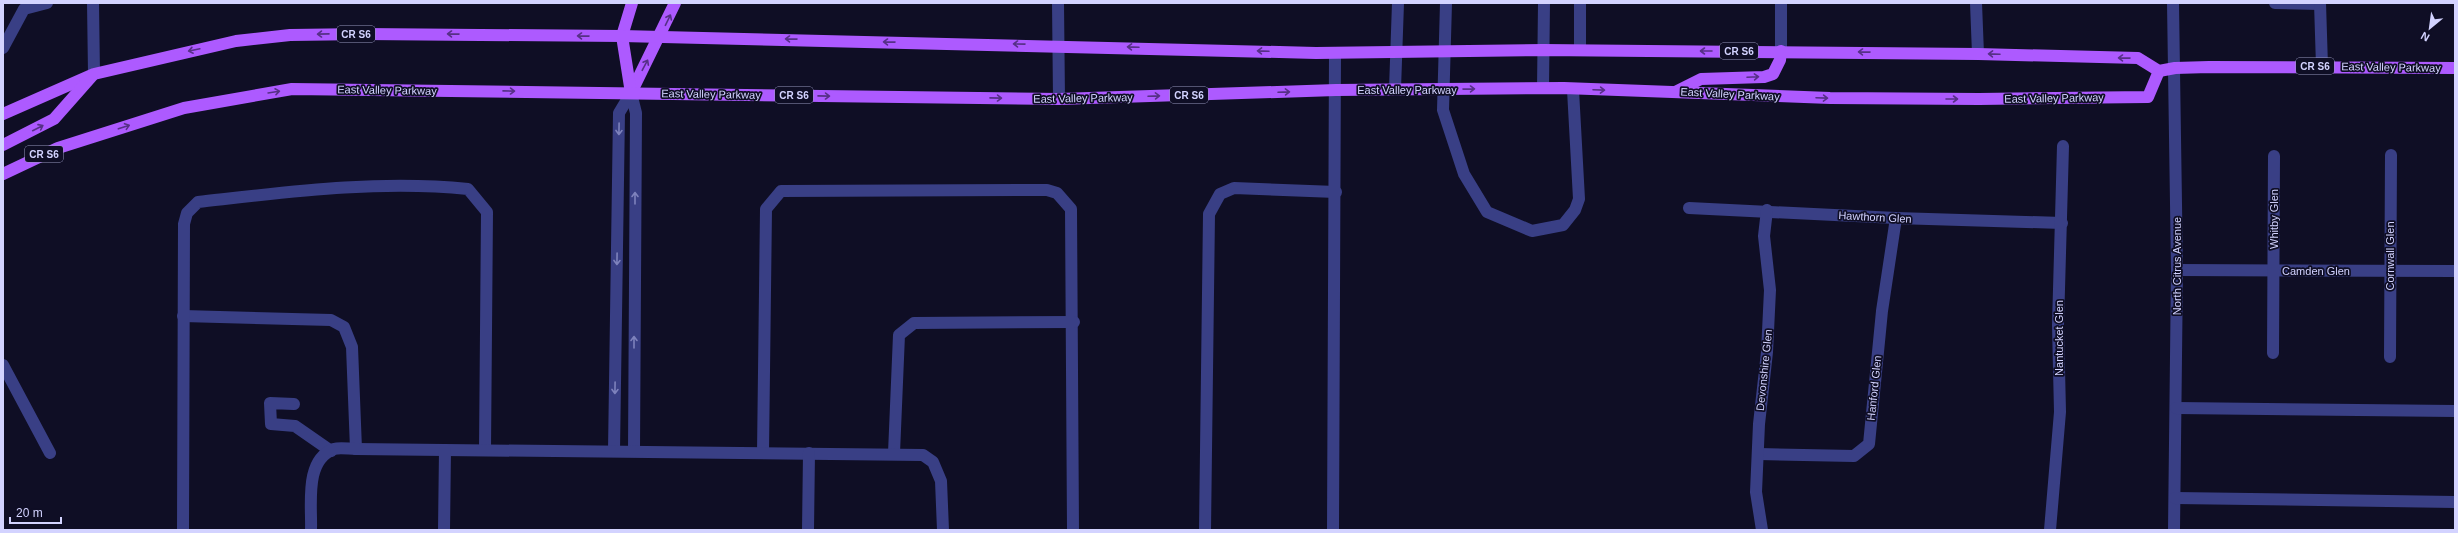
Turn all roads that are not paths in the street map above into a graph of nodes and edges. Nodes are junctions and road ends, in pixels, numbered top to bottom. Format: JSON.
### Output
{"nodes":[{"id":1,"x":47,"y":3,"type":"edge"},
{"id":2,"x":93,"y":3,"type":"edge"},
{"id":3,"x":632,"y":3,"type":"edge"},
{"id":4,"x":675,"y":3,"type":"edge"},
{"id":5,"x":1058,"y":3,"type":"edge"},
{"id":6,"x":1398,"y":3,"type":"edge"},
{"id":7,"x":1446,"y":3,"type":"edge"},
{"id":8,"x":1544,"y":3,"type":"edge"},
{"id":9,"x":1580,"y":3,"type":"edge"},
{"id":10,"x":1781,"y":3,"type":"edge"},
{"id":11,"x":1976,"y":3,"type":"edge"},
{"id":12,"x":2173,"y":3,"type":"edge"},
{"id":13,"x":2275,"y":3,"type":"edge"},
{"id":14,"x":2320,"y":4,"type":"edge"},
{"id":15,"x":622,"y":36,"type":"junction"},
{"id":16,"x":660,"y":37,"type":"junction"},
{"id":17,"x":1058,"y":45,"type":"junction"},
{"id":18,"x":3,"y":48,"type":"edge"},
{"id":19,"x":1543,"y":50,"type":"junction"},
{"id":20,"x":1580,"y":50,"type":"junction"},
{"id":21,"x":1781,"y":51,"type":"junction"},
{"id":22,"x":1445,"y":52,"type":"junction"},
{"id":23,"x":1335,"y":53,"type":"junction"},
{"id":24,"x":1396,"y":53,"type":"junction"},
{"id":25,"x":1978,"y":54,"type":"junction"},
{"id":26,"x":2322,"y":66,"type":"junction"},
{"id":27,"x":2175,"y":68,"type":"junction"},
{"id":28,"x":2455,"y":68,"type":"edge"},
{"id":29,"x":2159,"y":71,"type":"junction"},
{"id":30,"x":94,"y":74,"type":"junction"},
{"id":31,"x":1542,"y":88,"type":"junction"},
{"id":32,"x":1395,"y":89,"type":"junction"},
{"id":33,"x":1336,"y":90,"type":"junction"},
{"id":34,"x":1444,"y":90,"type":"junction"},
{"id":35,"x":1573,"y":90,"type":"junction"},
{"id":36,"x":1676,"y":92,"type":"junction"},
{"id":37,"x":630,"y":93,"type":"junction"},
{"id":38,"x":1059,"y":99,"type":"junction"},
{"id":39,"x":3,"y":114,"type":"edge"},
{"id":40,"x":3,"y":145,"type":"edge"},
{"id":41,"x":2063,"y":146,"type":"dead end"},
{"id":42,"x":2274,"y":156,"type":"dead end"},
{"id":43,"x":2391,"y":156,"type":"dead end"},
{"id":44,"x":3,"y":174,"type":"edge"},
{"id":45,"x":1336,"y":192,"type":"junction"},
{"id":46,"x":1688,"y":208,"type":"dead end"},
{"id":47,"x":1767,"y":210,"type":"junction"},
{"id":48,"x":1896,"y":218,"type":"junction"},
{"id":49,"x":618,"y":222,"type":"junction"},
{"id":50,"x":635,"y":222,"type":"junction"},
{"id":51,"x":2062,"y":224,"type":"junction"},
{"id":52,"x":2177,"y":270,"type":"junction"},
{"id":53,"x":2274,"y":270,"type":"junction"},
{"id":54,"x":2390,"y":271,"type":"junction"},
{"id":55,"x":2455,"y":271,"type":"edge"},
{"id":56,"x":183,"y":316,"type":"junction"},
{"id":57,"x":635,"y":320,"type":"junction"},
{"id":58,"x":617,"y":321,"type":"junction"},
{"id":59,"x":1074,"y":322,"type":"junction"},
{"id":60,"x":2273,"y":353,"type":"dead end"},
{"id":61,"x":2390,"y":357,"type":"dead end"},
{"id":62,"x":3,"y":365,"type":"edge"},
{"id":63,"x":294,"y":404,"type":"dead end"},
{"id":64,"x":2176,"y":408,"type":"junction"},
{"id":65,"x":2455,"y":411,"type":"edge"},
{"id":66,"x":356,"y":449,"type":"junction"},
{"id":67,"x":446,"y":450,"type":"junction"},
{"id":68,"x":485,"y":450,"type":"junction"},
{"id":69,"x":331,"y":451,"type":"junction"},
{"id":70,"x":614,"y":451,"type":"junction"},
{"id":71,"x":634,"y":451,"type":"junction"},
{"id":72,"x":763,"y":453,"type":"junction"},
{"id":73,"x":809,"y":453,"type":"junction"},
{"id":74,"x":894,"y":453,"type":"junction"},
{"id":75,"x":50,"y":454,"type":"dead end"},
{"id":76,"x":1759,"y":454,"type":"junction"},
{"id":77,"x":2175,"y":498,"type":"junction"},
{"id":78,"x":2455,"y":502,"type":"edge"},
{"id":79,"x":182,"y":530,"type":"edge"},
{"id":80,"x":311,"y":530,"type":"edge"},
{"id":81,"x":444,"y":530,"type":"edge"},
{"id":82,"x":808,"y":530,"type":"edge"},
{"id":83,"x":942,"y":530,"type":"edge"},
{"id":84,"x":1073,"y":530,"type":"edge"},
{"id":85,"x":1205,"y":530,"type":"edge"},
{"id":86,"x":1333,"y":530,"type":"edge"},
{"id":87,"x":1762,"y":530,"type":"edge"},
{"id":88,"x":2050,"y":530,"type":"edge"},
{"id":89,"x":2174,"y":530,"type":"edge"}],
"edges":[{"from":1,"to":18,"type":"street"},
{"from":2,"to":30,"type":"street"},
{"from":3,"to":15,"type":"main road"},
{"from":16,"to":4,"type":"main road","one_way":true},
{"from":5,"to":17,"type":"street"},
{"from":6,"to":24,"type":"street"},
{"from":7,"to":22,"type":"street"},
{"from":8,"to":19,"type":"street"},
{"from":9,"to":20,"type":"street"},
{"from":10,"to":21,"type":"street"},
{"from":11,"to":25,"type":"street"},
{"from":12,"to":27,"type":"street","name":"North Citrus Avenue"},
{"from":13,"to":14,"type":"street"},
{"from":14,"to":26,"type":"street"},
{"from":15,"to":16,"type":"main road","number":"CR S6"},
{"from":15,"to":30,"type":"main road","number":"CR S6","one_way":true},
{"from":15,"to":37,"type":"main road"},
{"from":17,"to":16,"type":"main road","number":"CR S6","one_way":true},
{"from":37,"to":16,"type":"main road","one_way":true},
{"from":23,"to":17,"type":"main road","number":"CR S6","one_way":true},
{"from":17,"to":38,"type":"street"},
{"from":19,"to":20,"type":"main road","number":"CR S6"},
{"from":19,"to":22,"type":"main road","number":"CR S6"},
{"from":19,"to":31,"type":"street"},
{"from":21,"to":20,"type":"main road","number":"CR S6","one_way":true},
{"from":25,"to":21,"type":"main road","number":"CR S6","one_way":true},
{"from":36,"to":21,"type":"main road","one_way":true},
{"from":22,"to":24,"type":"main road","number":"CR S6"},
{"from":22,"to":34,"type":"street"},
{"from":23,"to":24,"type":"main road","number":"CR S6"},
{"from":23,"to":33,"type":"street"},
{"from":24,"to":32,"type":"street"},
{"from":29,"to":25,"type":"main road","number":"CR S6","one_way":true},
{"from":26,"to":27,"type":"main road","name":"East Valley Parkway","number":"CR S6"},
{"from":26,"to":28,"type":"main road","name":"East Valley Parkway","number":"CR S6"},
{"from":27,"to":29,"type":"main road","name":"East Valley Parkway","number":"CR S6"},
{"from":27,"to":52,"type":"street","name":"North Citrus Avenue"},
{"from":36,"to":29,"type":"main road","name":"East Valley Parkway","number":"CR S6","one_way":true},
{"from":30,"to":39,"type":"main road","number":"CR S6"},
{"from":40,"to":30,"type":"main road","one_way":true},
{"from":34,"to":31,"type":"main road","name":"East Valley Parkway","number":"CR S6","one_way":true},
{"from":31,"to":35,"type":"main road","name":"East Valley Parkway","number":"CR S6"},
{"from":32,"to":33,"type":"main road","name":"East Valley Parkway","number":"CR S6"},
{"from":32,"to":34,"type":"main road","name":"East Valley Parkway","number":"CR S6"},
{"from":38,"to":33,"type":"main road","name":"East Valley Parkway","number":"CR S6","one_way":true},
{"from":33,"to":45,"type":"street"},
{"from":34,"to":35,"type":"street"},
{"from":35,"to":36,"type":"main road","name":"East Valley Parkway","number":"CR S6","one_way":true},
{"from":37,"to":38,"type":"main road","name":"East Valley Parkway","number":"CR S6","one_way":true},
{"from":44,"to":37,"type":"main road","name":"East Valley Parkway","number":"CR S6","one_way":true},
{"from":37,"to":49,"type":"street","one_way":true},
{"from":50,"to":37,"type":"street","one_way":true},
{"from":41,"to":51,"type":"street","name":"Nantucket Glen"},
{"from":42,"to":53,"type":"street","name":"Whitby Glen"},
{"from":43,"to":54,"type":"street","name":"Cornwall Glen"},
{"from":45,"to":85,"type":"street"},
{"from":45,"to":86,"type":"street"},
{"from":46,"to":47,"type":"street","name":"Hawthorn Glen"},
{"from":47,"to":48,"type":"street","name":"Hawthorn Glen"},
{"from":47,"to":76,"type":"street","name":"Devonshire Glen"},
{"from":48,"to":51,"type":"street","name":"Hawthorn Glen"},
{"from":48,"to":76,"type":"street","name":"Hanford Glen"},
{"from":49,"to":50,"type":"street"},
{"from":49,"to":58,"type":"street","one_way":true},
{"from":50,"to":57,"type":"street"},
{"from":51,"to":88,"type":"street","name":"Nantucket Glen"},
{"from":52,"to":53,"type":"street","name":"Camden Glen"},
{"from":52,"to":64,"type":"street","name":"North Citrus Avenue"},
{"from":53,"to":54,"type":"street","name":"Camden Glen"},
{"from":53,"to":60,"type":"street","name":"Whitby Glen"},
{"from":54,"to":55,"type":"street","name":"Camden Glen"},
{"from":54,"to":61,"type":"street","name":"Cornwall Glen"},
{"from":56,"to":66,"type":"street"},
{"from":56,"to":68,"type":"street"},
{"from":56,"to":79,"type":"street"},
{"from":57,"to":58,"type":"street"},
{"from":71,"to":57,"type":"street","one_way":true},
{"from":58,"to":70,"type":"street","one_way":true},
{"from":59,"to":72,"type":"street"},
{"from":59,"to":74,"type":"street"},
{"from":59,"to":84,"type":"street"},
{"from":62,"to":75,"type":"street"},
{"from":63,"to":69,"type":"street"},
{"from":64,"to":65,"type":"street"},
{"from":64,"to":77,"type":"street","name":"North Citrus Avenue"},
{"from":66,"to":67,"type":"street"},
{"from":66,"to":69,"type":"street"},
{"from":67,"to":68,"type":"street"},
{"from":67,"to":81,"type":"street"},
{"from":68,"to":70,"type":"street"},
{"from":69,"to":80,"type":"street"},
{"from":70,"to":71,"type":"street"},
{"from":71,"to":72,"type":"street"},
{"from":72,"to":73,"type":"street"},
{"from":73,"to":74,"type":"street"},
{"from":73,"to":82,"type":"street"},
{"from":74,"to":83,"type":"street"},
{"from":76,"to":87,"type":"street","name":"Devonshire Glen"},
{"from":77,"to":78,"type":"street"},
{"from":77,"to":89,"type":"street","name":"North Citrus Avenue"}]}
